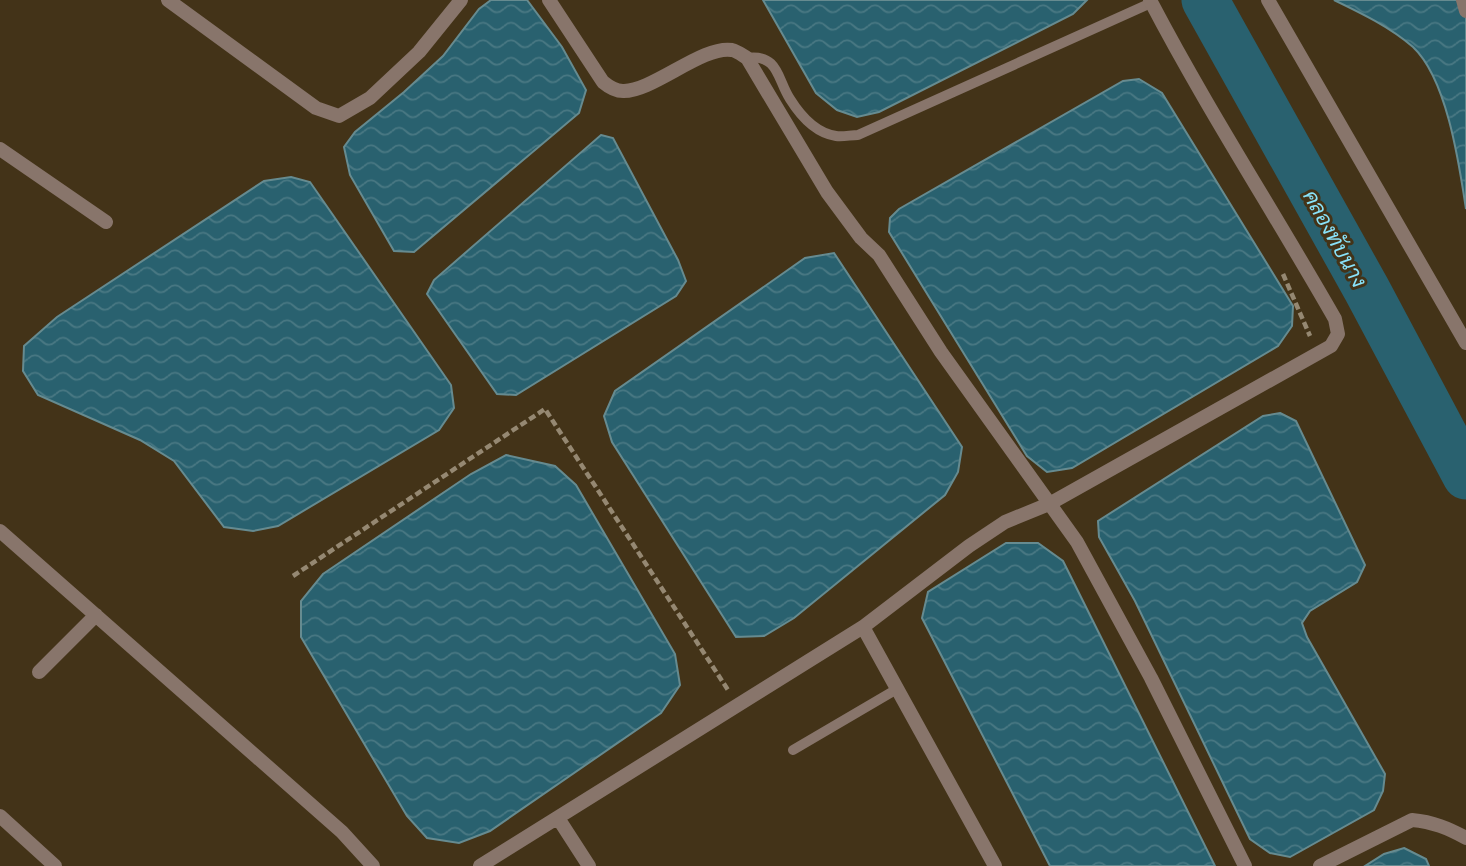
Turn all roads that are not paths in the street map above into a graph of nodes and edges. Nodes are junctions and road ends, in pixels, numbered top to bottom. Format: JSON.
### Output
{"nodes":[{"id":1,"x":168,"y":0,"type":"edge"},
{"id":2,"x":461,"y":0,"type":"edge"},
{"id":3,"x":549,"y":0,"type":"edge"},
{"id":4,"x":1268,"y":0,"type":"edge"},
{"id":5,"x":1463,"y":0,"type":"edge"},
{"id":6,"x":1150,"y":1,"type":"edge"},
{"id":7,"x":1466,"y":11,"type":"edge"},
{"id":8,"x":747,"y":58,"type":"junction"},
{"id":9,"x":0,"y":149,"type":"edge"},
{"id":10,"x":106,"y":222,"type":"dead end"},
{"id":11,"x":1466,"y":343,"type":"edge"},
{"id":12,"x":1049,"y":503,"type":"junction"},
{"id":13,"x":0,"y":531,"type":"edge"},
{"id":14,"x":96,"y":615,"type":"junction"},
{"id":15,"x":863,"y":626,"type":"junction"},
{"id":16,"x":39,"y":672,"type":"dead end"},
{"id":17,"x":898,"y":689,"type":"junction"},
{"id":18,"x":793,"y":750,"type":"dead end"},
{"id":19,"x":0,"y":817,"type":"edge"},
{"id":20,"x":558,"y":818,"type":"junction"},
{"id":21,"x":1466,"y":838,"type":"edge"},
{"id":22,"x":55,"y":866,"type":"edge"},
{"id":23,"x":373,"y":866,"type":"edge"},
{"id":24,"x":480,"y":866,"type":"edge"},
{"id":25,"x":589,"y":866,"type":"edge"},
{"id":26,"x":995,"y":866,"type":"edge"},
{"id":27,"x":1245,"y":866,"type":"edge"},
{"id":28,"x":1320,"y":866,"type":"edge"}],
"edges":[{"from":1,"to":2,"type":"street"},
{"from":3,"to":8,"type":"street"},
{"from":4,"to":11,"type":"street"},
{"from":5,"to":7,"type":"street"},
{"from":6,"to":8,"type":"lane"},
{"from":6,"to":12,"type":"street"},
{"from":8,"to":12,"type":"street"},
{"from":9,"to":10,"type":"street"},
{"from":12,"to":15,"type":"street"},
{"from":12,"to":27,"type":"street"},
{"from":13,"to":14,"type":"street"},
{"from":14,"to":16,"type":"street"},
{"from":14,"to":23,"type":"street"},
{"from":15,"to":17,"type":"street"},
{"from":15,"to":20,"type":"street"},
{"from":17,"to":18,"type":"lane"},
{"from":17,"to":26,"type":"street"},
{"from":19,"to":22,"type":"street"},
{"from":20,"to":24,"type":"street"},
{"from":20,"to":25,"type":"street"},
{"from":21,"to":28,"type":"street"}]}
